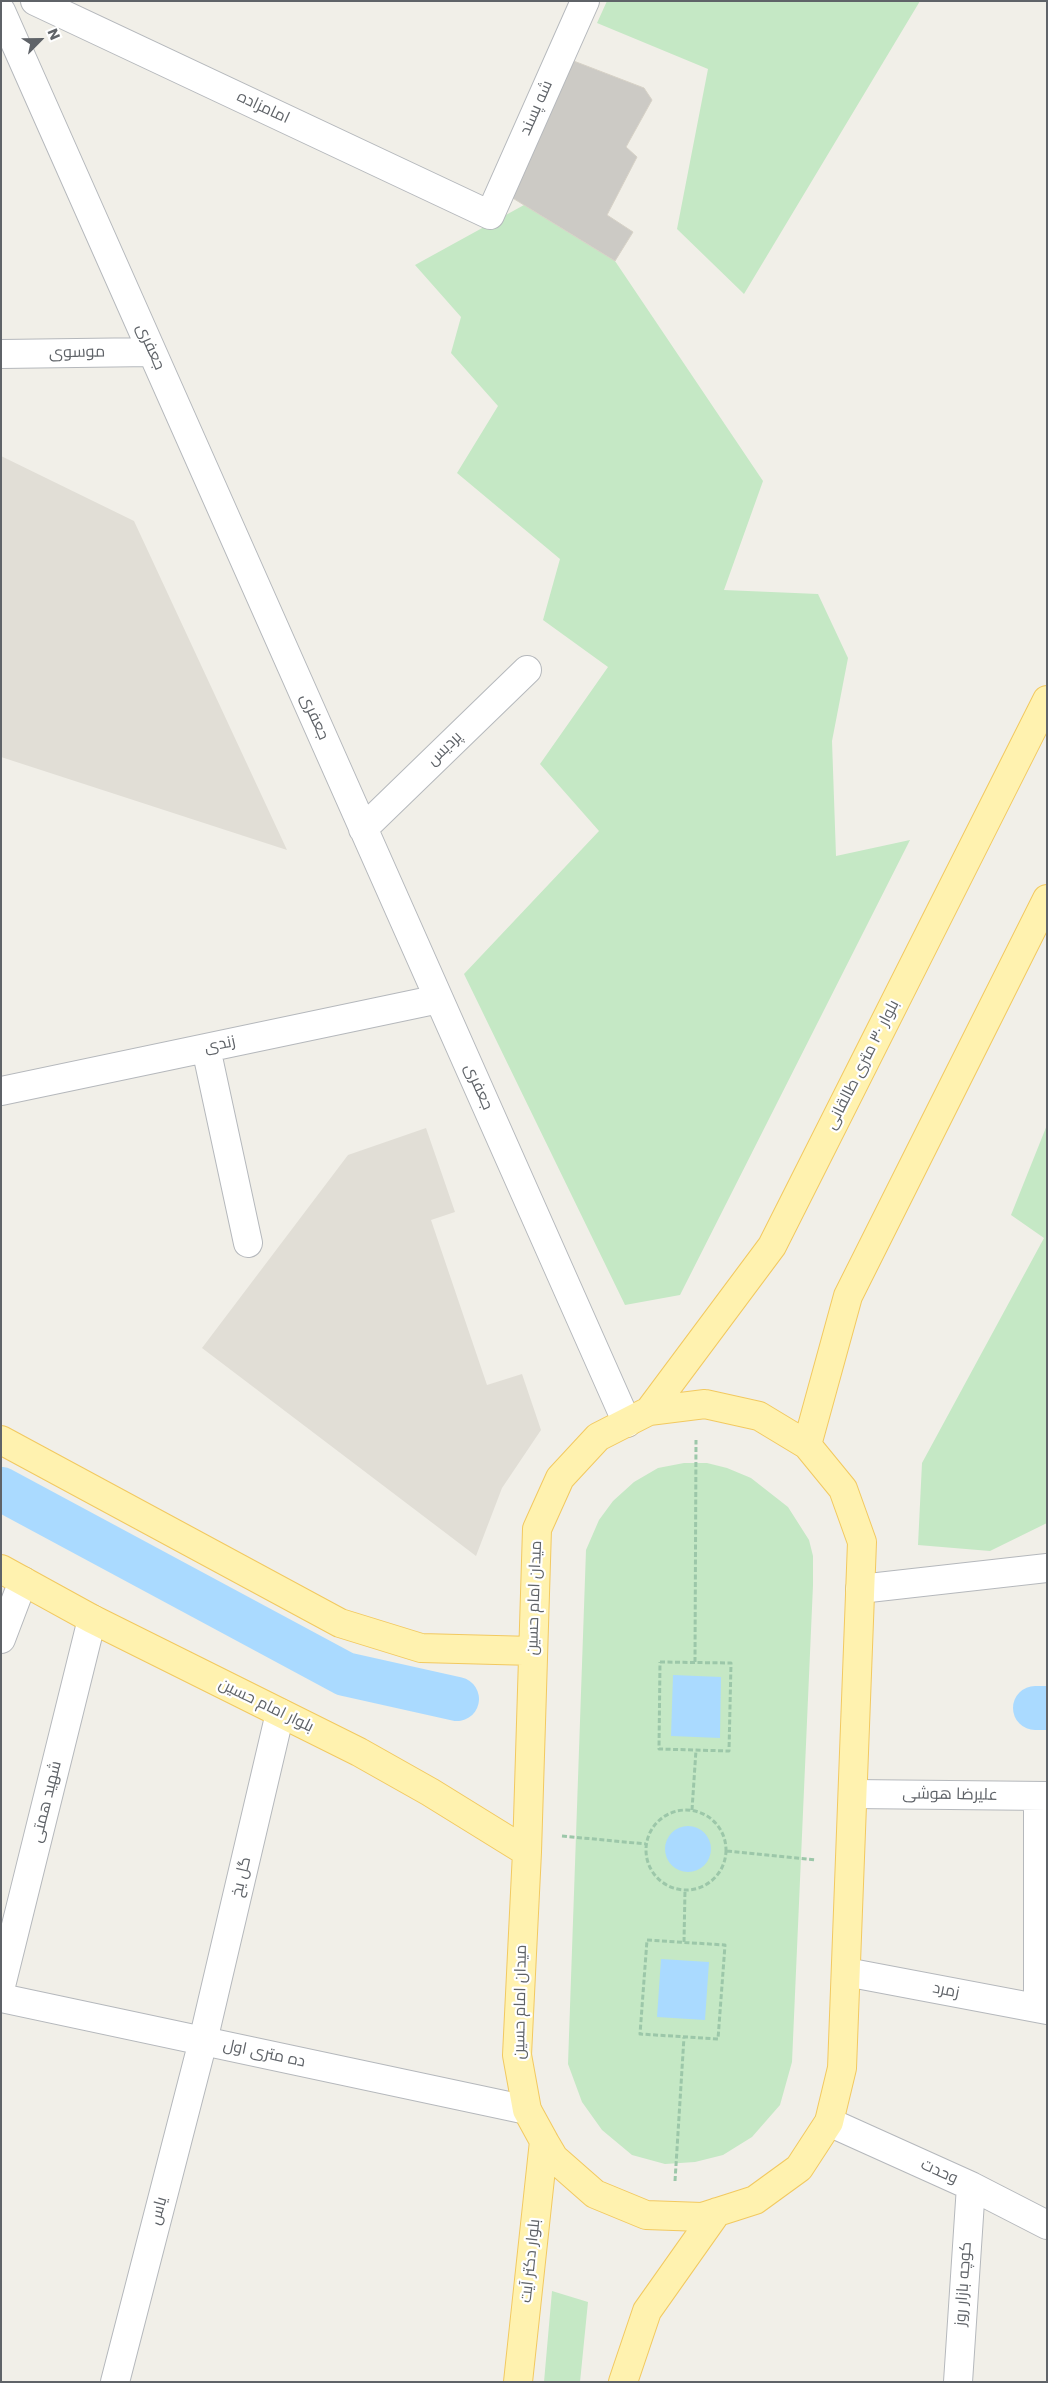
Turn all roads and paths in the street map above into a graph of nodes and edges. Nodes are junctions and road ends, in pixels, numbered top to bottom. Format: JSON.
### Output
{"nodes":[{"id":1,"x":35,"y":1,"type":"edge"},
{"id":2,"x":585,"y":1,"type":"edge"},
{"id":3,"x":1,"y":11,"type":"edge"},
{"id":4,"x":490,"y":215,"type":"joint"},
{"id":5,"x":152,"y":352,"type":"junction"},
{"id":6,"x":1,"y":354,"type":"edge"},
{"id":7,"x":527,"y":670,"type":"dead end"},
{"id":8,"x":1047,"y":700,"type":"edge"},
{"id":9,"x":363,"y":829,"type":"junction"},
{"id":10,"x":1047,"y":899,"type":"edge"},
{"id":11,"x":438,"y":999,"type":"junction"},
{"id":12,"x":206,"y":1048,"type":"junction"},
{"id":13,"x":1,"y":1091,"type":"edge"},
{"id":14,"x":248,"y":1243,"type":"dead end"},
{"id":15,"x":696,"y":1405,"type":"junction"},
{"id":16,"x":638,"y":1417,"type":"junction"},
{"id":17,"x":1,"y":1440,"type":"edge"},
{"id":18,"x":808,"y":1445,"type":"junction"},
{"id":19,"x":1047,"y":1568,"type":"edge"},
{"id":20,"x":12,"y":1575,"type":"edge"},
{"id":21,"x":860,"y":1589,"type":"junction"},
{"id":22,"x":92,"y":1619,"type":"junction"},
{"id":23,"x":1,"y":1639,"type":"edge"},
{"id":24,"x":532,"y":1651,"type":"junction"},
{"id":25,"x":695,"y":1662,"type":"junction"},
{"id":26,"x":280,"y":1713,"type":"junction"},
{"id":27,"x":696,"y":1750,"type":"junction"},
{"id":28,"x":853,"y":1794,"type":"junction"},
{"id":29,"x":1042,"y":1796,"type":"edge"},
{"id":30,"x":692,"y":1810,"type":"junction"},
{"id":31,"x":526,"y":1842,"type":"junction"},
{"id":32,"x":646,"y":1844,"type":"junction"},
{"id":33,"x":727,"y":1851,"type":"junction"},
{"id":34,"x":850,"y":1864,"type":"junction"},
{"id":35,"x":685,"y":1890,"type":"junction"},
{"id":36,"x":684,"y":1942,"type":"junction"},
{"id":37,"x":846,"y":1972,"type":"junction"},
{"id":38,"x":1,"y":1986,"type":"edge"},
{"id":39,"x":1,"y":1998,"type":"edge"},
{"id":40,"x":1042,"y":2009,"type":"edge"},
{"id":41,"x":684,"y":2037,"type":"junction"},
{"id":42,"x":204,"y":2041,"type":"junction"},
{"id":43,"x":527,"y":2110,"type":"junction"},
{"id":44,"x":829,"y":2122,"type":"junction"},
{"id":45,"x":544,"y":2141,"type":"junction"},
{"id":46,"x":971,"y":2186,"type":"junction"},
{"id":47,"x":717,"y":2212,"type":"junction"},
{"id":48,"x":672,"y":2216,"type":"junction"},
{"id":49,"x":1047,"y":2225,"type":"edge"},
{"id":50,"x":115,"y":2382,"type":"edge"},
{"id":51,"x":518,"y":2382,"type":"edge"},
{"id":52,"x":623,"y":2382,"type":"edge"},
{"id":53,"x":958,"y":2382,"type":"edge"}],
"edges":[{"from":1,"to":4,"type":"street","name":"امامزاده"},
{"from":2,"to":4,"type":"street","name":"شه پسند"},
{"from":3,"to":5,"type":"street","name":"جعفری"},
{"from":5,"to":6,"type":"street","name":"موسوی"},
{"from":5,"to":9,"type":"street","name":"جعفری"},
{"from":7,"to":9,"type":"street","name":"پردیس"},
{"from":8,"to":16,"type":"main road","name":"بلوار ۳۰ متری طالقانی"},
{"from":9,"to":11,"type":"street","name":"جعفری"},
{"from":10,"to":18,"type":"main road"},
{"from":11,"to":12,"type":"street","name":"زندی"},
{"from":11,"to":16,"type":"street","name":"جعفری"},
{"from":12,"to":13,"type":"street","name":"زندی"},
{"from":12,"to":14,"type":"street"},
{"from":15,"to":16,"type":"main road","name":"میدان امام حسین"},
{"from":15,"to":18,"type":"main road","name":"میدان امام حسین"},
{"from":15,"to":25,"type":"path"},
{"from":16,"to":24,"type":"main road","name":"میدان امام حسین"},
{"from":17,"to":24,"type":"main road"},
{"from":18,"to":21,"type":"main road","name":"میدان امام حسین"},
{"from":19,"to":21,"type":"street"},
{"from":20,"to":22,"type":"main road","name":"بلوار امام حسین"},
{"from":20,"to":23,"type":"street"},
{"from":21,"to":28,"type":"main road","name":"میدان امام حسین"},
{"from":22,"to":26,"type":"main road","name":"بلوار امام حسین"},
{"from":22,"to":38,"type":"street","name":"شهید همتی"},
{"from":24,"to":31,"type":"main road","name":"میدان امام حسین"},
{"from":25,"to":27,"type":"path"},
{"from":25,"to":27,"type":"path"},
{"from":26,"to":31,"type":"main road","name":"بلوار امام حسین"},
{"from":26,"to":42,"type":"street","name":"گل یخ"},
{"from":27,"to":30,"type":"path"},
{"from":28,"to":29,"type":"street","name":"علیرضا هوشی"},
{"from":28,"to":34,"type":"main road","name":"میدان امام حسین"},
{"from":29,"to":40,"type":"street"},
{"from":30,"to":32,"type":"path"},
{"from":30,"to":33,"type":"path"},
{"from":31,"to":32,"type":"path"},
{"from":31,"to":43,"type":"main road","name":"میدان امام حسین"},
{"from":32,"to":35,"type":"path"},
{"from":33,"to":34,"type":"path"},
{"from":33,"to":35,"type":"path"},
{"from":34,"to":37,"type":"main road","name":"میدان امام حسین"},
{"from":35,"to":36,"type":"path"},
{"from":36,"to":41,"type":"path"},
{"from":36,"to":41,"type":"path"},
{"from":37,"to":40,"type":"street","name":"زمرد"},
{"from":37,"to":44,"type":"main road","name":"میدان امام حسین"},
{"from":39,"to":42,"type":"street","name":"ده متری اول"},
{"from":41,"to":48,"type":"path"},
{"from":42,"to":43,"type":"street","name":"ده متری اول"},
{"from":42,"to":50,"type":"street","name":"یاس"},
{"from":43,"to":45,"type":"main road","name":"میدان امام حسین"},
{"from":44,"to":46,"type":"street","name":"وحدت"},
{"from":44,"to":47,"type":"main road","name":"میدان امام حسین"},
{"from":45,"to":48,"type":"main road","name":"میدان امام حسین"},
{"from":45,"to":51,"type":"main road","name":"بلوار دکتر آیت"},
{"from":46,"to":49,"type":"street","name":"وحدت"},
{"from":46,"to":53,"type":"street","name":"کوچه بازار روز"},
{"from":47,"to":48,"type":"main road","name":"میدان امام حسین"},
{"from":47,"to":52,"type":"main road"}]}
